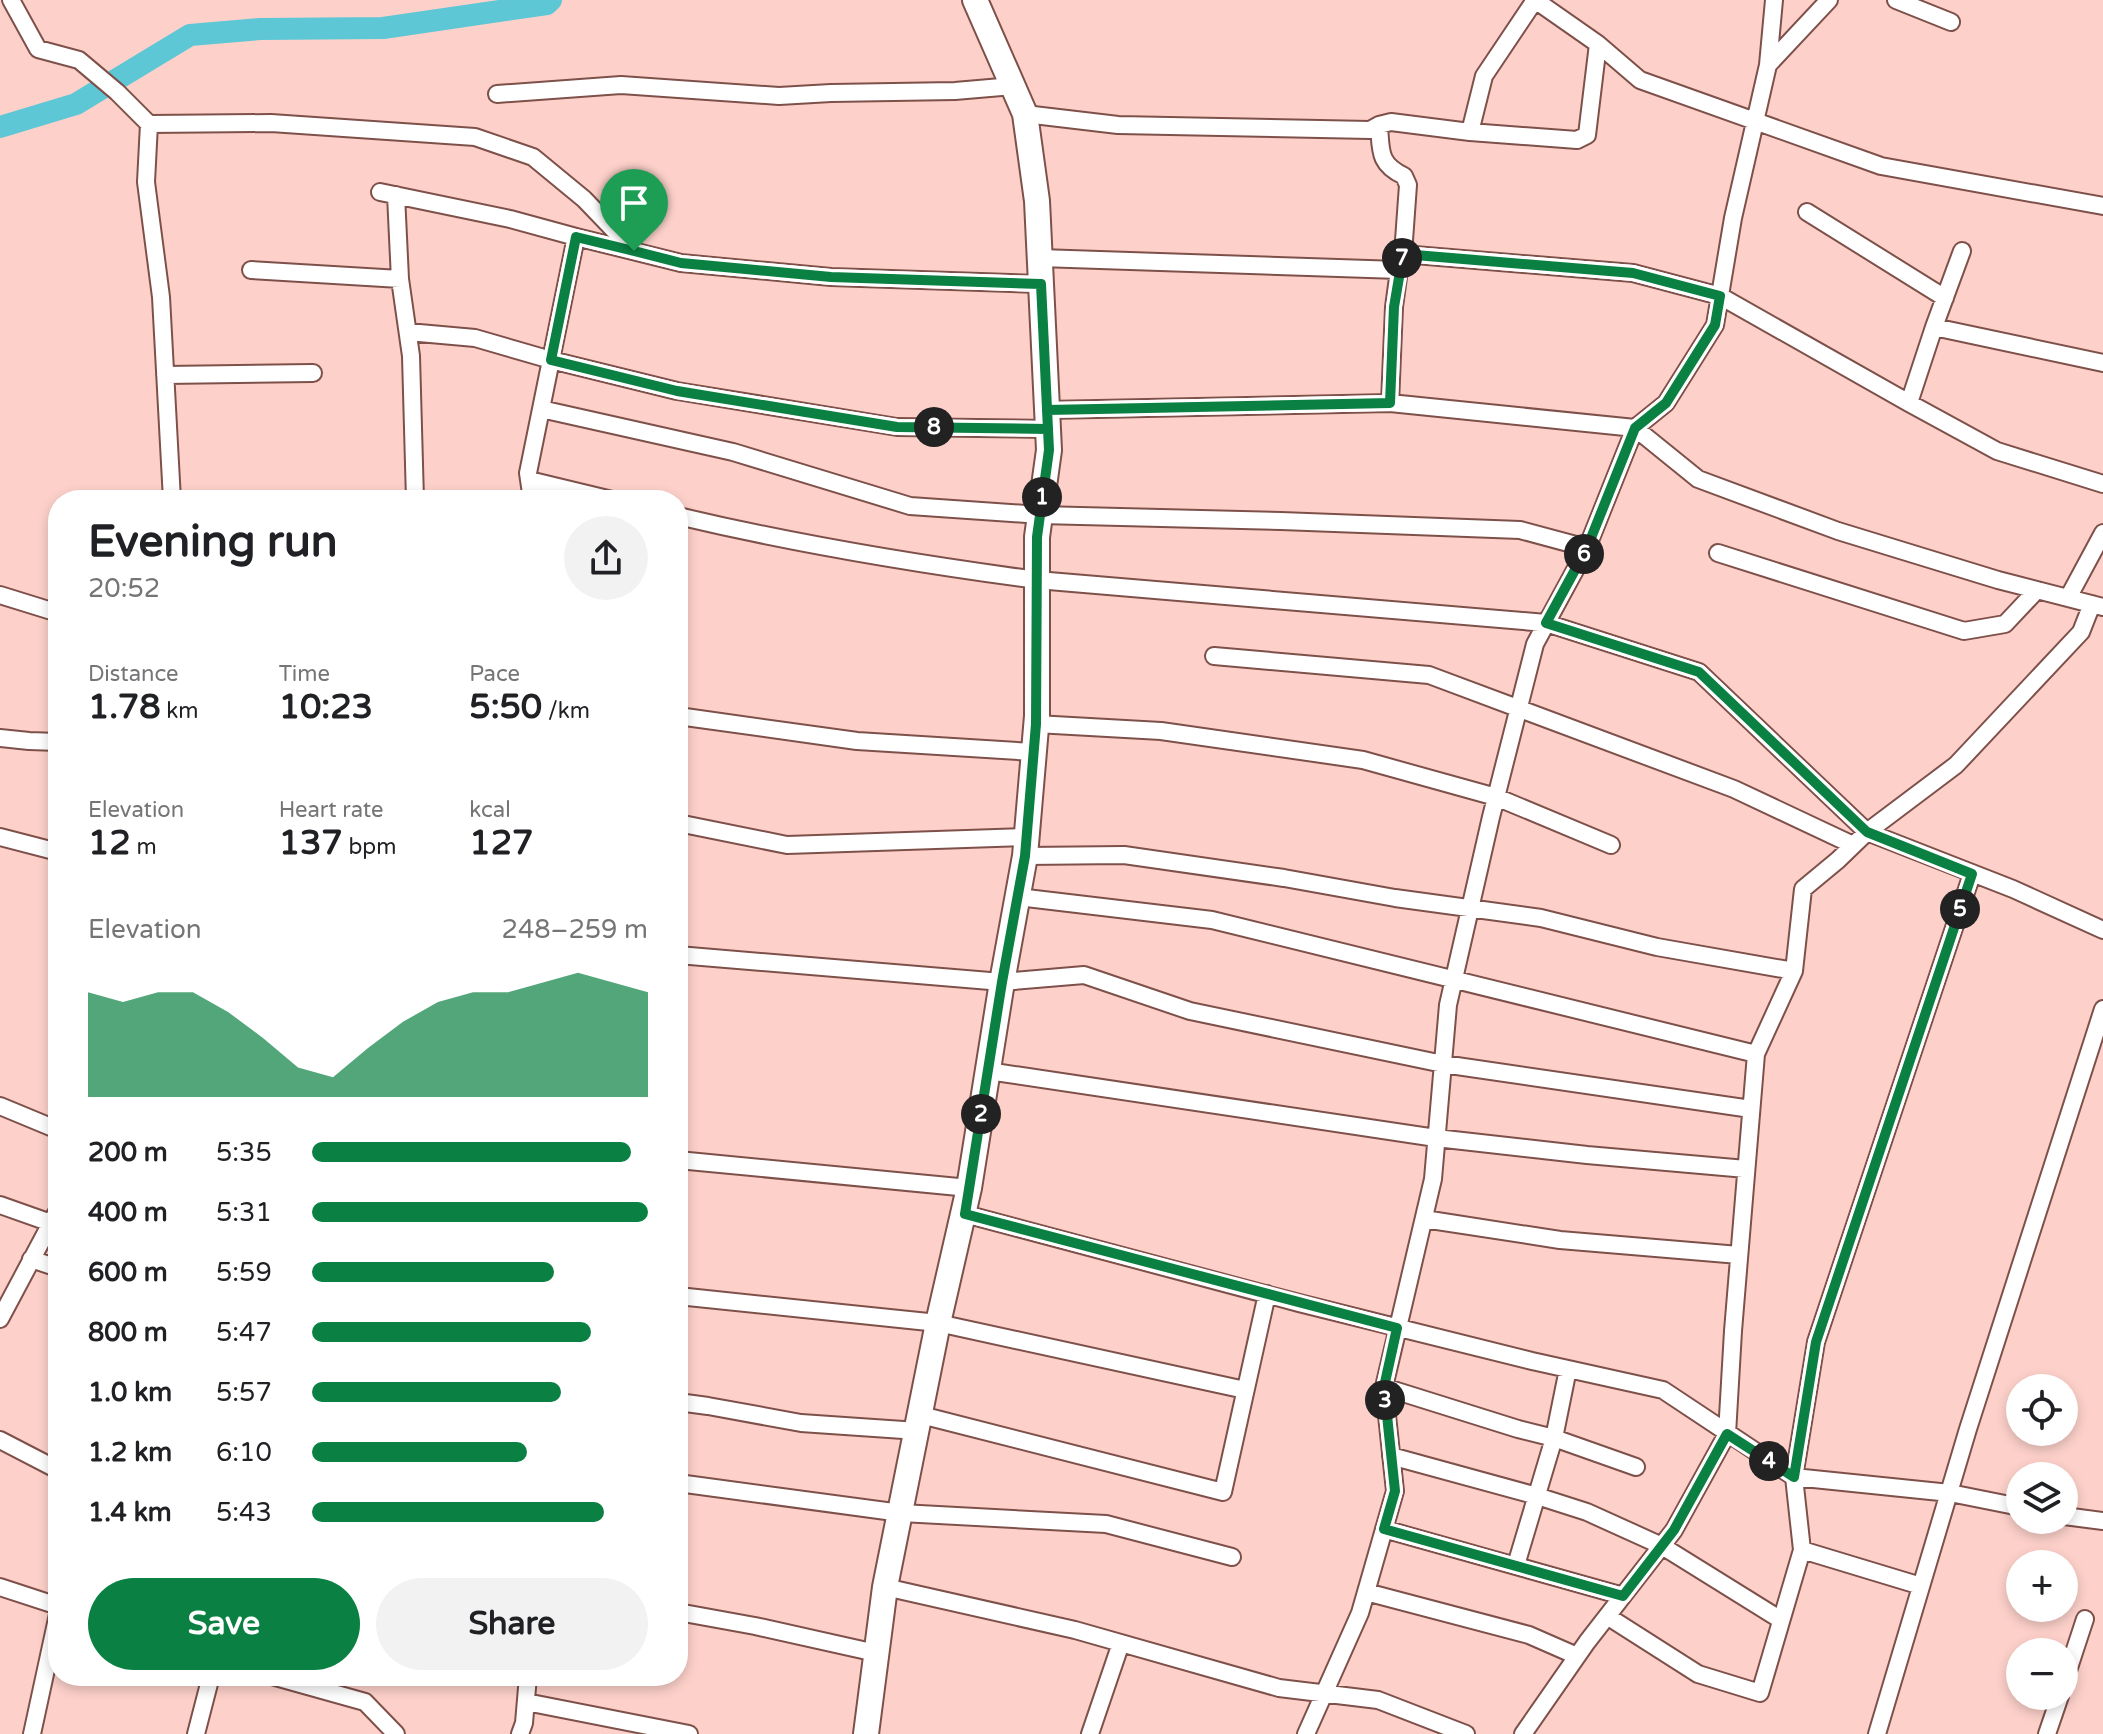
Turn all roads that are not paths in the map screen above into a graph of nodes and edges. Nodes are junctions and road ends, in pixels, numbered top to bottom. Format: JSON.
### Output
{"nodes":[{"id":1,"x":11,"y":0,"type":"edge"},
{"id":2,"x":975,"y":0,"type":"edge"},
{"id":3,"x":1535,"y":0,"type":"edge"},
{"id":4,"x":1774,"y":0,"type":"edge"},
{"id":5,"x":1829,"y":0,"type":"edge"},
{"id":6,"x":1896,"y":0,"type":"edge"},
{"id":7,"x":1951,"y":22,"type":"dead end"},
{"id":8,"x":1598,"y":44,"type":"junction"},
{"id":9,"x":1768,"y":65,"type":"junction"},
{"id":10,"x":1013,"y":86,"type":"junction"},
{"id":11,"x":497,"y":94,"type":"dead end"},
{"id":12,"x":1025,"y":114,"type":"junction"},
{"id":13,"x":1755,"y":121,"type":"junction"},
{"id":14,"x":149,"y":124,"type":"junction"},
{"id":15,"x":1379,"y":125,"type":"junction"},
{"id":16,"x":1470,"y":132,"type":"junction"},
{"id":17,"x":2103,"y":206,"type":"edge"},
{"id":18,"x":1807,"y":212,"type":"dead end"},
{"id":19,"x":576,"y":237,"type":"junction"},
{"id":20,"x":634,"y":251,"type":"junction"},
{"id":21,"x":1962,"y":251,"type":"dead end"},
{"id":22,"x":1040,"y":258,"type":"junction"},
{"id":23,"x":1401,"y":262,"type":"junction"},
{"id":24,"x":251,"y":270,"type":"dead end"},
{"id":25,"x":400,"y":279,"type":"junction"},
{"id":26,"x":1041,"y":284,"type":"junction"},
{"id":27,"x":1720,"y":296,"type":"junction"},
{"id":28,"x":1945,"y":298,"type":"junction"},
{"id":29,"x":1934,"y":327,"type":"junction"},
{"id":30,"x":408,"y":332,"type":"junction"},
{"id":31,"x":551,"y":360,"type":"junction"},
{"id":32,"x":2103,"y":363,"type":"edge"},
{"id":33,"x":313,"y":373,"type":"dead end"},
{"id":34,"x":165,"y":375,"type":"junction"},
{"id":35,"x":1390,"y":403,"type":"junction"},
{"id":36,"x":1909,"y":403,"type":"junction"},
{"id":37,"x":541,"y":409,"type":"junction"},
{"id":38,"x":1048,"y":419,"type":"junction"},
{"id":39,"x":1635,"y":428,"type":"junction"},
{"id":40,"x":529,"y":480,"type":"junction"},
{"id":41,"x":2103,"y":484,"type":"edge"},
{"id":42,"x":171,"y":490,"type":"edge"},
{"id":43,"x":415,"y":490,"type":"edge"},
{"id":44,"x":530,"y":490,"type":"edge"},
{"id":45,"x":570,"y":490,"type":"edge"},
{"id":46,"x":1040,"y":515,"type":"junction"},
{"id":47,"x":688,"y":518,"type":"edge"},
{"id":48,"x":2103,"y":533,"type":"edge"},
{"id":49,"x":1587,"y":548,"type":"junction"},
{"id":50,"x":1718,"y":553,"type":"dead end"},
{"id":51,"x":1037,"y":580,"type":"junction"},
{"id":52,"x":2037,"y":590,"type":"junction"},
{"id":53,"x":0,"y":595,"type":"edge"},
{"id":54,"x":2068,"y":598,"type":"junction"},
{"id":55,"x":2097,"y":606,"type":"edge"},
{"id":56,"x":48,"y":610,"type":"edge"},
{"id":57,"x":1546,"y":623,"type":"junction"},
{"id":58,"x":1214,"y":656,"type":"dead end"},
{"id":59,"x":1519,"y":708,"type":"junction"},
{"id":60,"x":688,"y":717,"type":"edge"},
{"id":61,"x":1036,"y":724,"type":"junction"},
{"id":62,"x":0,"y":738,"type":"edge"},
{"id":63,"x":48,"y":742,"type":"edge"},
{"id":64,"x":1033,"y":752,"type":"junction"},
{"id":65,"x":1496,"y":797,"type":"junction"},
{"id":66,"x":688,"y":825,"type":"edge"},
{"id":67,"x":1867,"y":832,"type":"junction"},
{"id":68,"x":0,"y":837,"type":"edge"},
{"id":69,"x":1611,"y":845,"type":"dead end"},
{"id":70,"x":1853,"y":845,"type":"junction"},
{"id":71,"x":1025,"y":847,"type":"junction"},
{"id":72,"x":48,"y":849,"type":"edge"},
{"id":73,"x":1972,"y":874,"type":"junction"},
{"id":74,"x":1018,"y":897,"type":"junction"},
{"id":75,"x":1470,"y":909,"type":"junction"},
{"id":76,"x":2103,"y":930,"type":"edge"},
{"id":77,"x":688,"y":956,"type":"edge"},
{"id":78,"x":1794,"y":971,"type":"junction"},
{"id":79,"x":1453,"y":980,"type":"junction"},
{"id":80,"x":1002,"y":982,"type":"junction"},
{"id":81,"x":2103,"y":1009,"type":"edge"},
{"id":82,"x":1756,"y":1054,"type":"junction"},
{"id":83,"x":1443,"y":1064,"type":"junction"},
{"id":84,"x":988,"y":1071,"type":"junction"},
{"id":85,"x":0,"y":1106,"type":"edge"},
{"id":86,"x":1751,"y":1109,"type":"junction"},
{"id":87,"x":48,"y":1126,"type":"edge"},
{"id":88,"x":1436,"y":1138,"type":"junction"},
{"id":89,"x":688,"y":1161,"type":"edge"},
{"id":90,"x":1746,"y":1169,"type":"junction"},
{"id":91,"x":969,"y":1188,"type":"junction"},
{"id":92,"x":0,"y":1205,"type":"edge"},
{"id":93,"x":965,"y":1214,"type":"junction"},
{"id":94,"x":48,"y":1215,"type":"edge"},
{"id":95,"x":1424,"y":1219,"type":"junction"},
{"id":96,"x":48,"y":1227,"type":"edge"},
{"id":97,"x":1739,"y":1255,"type":"junction"},
{"id":98,"x":31,"y":1259,"type":"junction"},
{"id":99,"x":48,"y":1265,"type":"edge"},
{"id":100,"x":1267,"y":1294,"type":"junction"},
{"id":101,"x":688,"y":1297,"type":"edge"},
{"id":102,"x":0,"y":1319,"type":"edge"},
{"id":103,"x":938,"y":1323,"type":"junction"},
{"id":104,"x":1397,"y":1328,"type":"junction"},
{"id":105,"x":1568,"y":1369,"type":"junction"},
{"id":106,"x":1384,"y":1387,"type":"junction"},
{"id":107,"x":1245,"y":1390,"type":"junction"},
{"id":108,"x":688,"y":1403,"type":"edge"},
{"id":109,"x":919,"y":1423,"type":"junction"},
{"id":110,"x":1727,"y":1434,"type":"junction"},
{"id":111,"x":1554,"y":1438,"type":"junction"},
{"id":112,"x":0,"y":1440,"type":"edge"},
{"id":113,"x":1391,"y":1456,"type":"junction"},
{"id":114,"x":48,"y":1465,"type":"edge"},
{"id":115,"x":1636,"y":1467,"type":"dead end"},
{"id":116,"x":1794,"y":1477,"type":"junction"},
{"id":117,"x":688,"y":1484,"type":"edge"},
{"id":118,"x":1950,"y":1493,"type":"junction"},
{"id":119,"x":1537,"y":1496,"type":"junction"},
{"id":120,"x":2006,"y":1504,"type":"edge"},
{"id":121,"x":901,"y":1513,"type":"junction"},
{"id":122,"x":2078,"y":1518,"type":"edge"},
{"id":123,"x":2103,"y":1521,"type":"edge"},
{"id":124,"x":1384,"y":1529,"type":"junction"},
{"id":125,"x":1662,"y":1546,"type":"junction"},
{"id":126,"x":1802,"y":1550,"type":"junction"},
{"id":127,"x":1232,"y":1557,"type":"dead end"},
{"id":128,"x":1516,"y":1565,"type":"junction"},
{"id":129,"x":1921,"y":1586,"type":"junction"},
{"id":130,"x":0,"y":1587,"type":"edge"},
{"id":131,"x":885,"y":1587,"type":"junction"},
{"id":132,"x":1366,"y":1592,"type":"junction"},
{"id":133,"x":1623,"y":1596,"type":"junction"},
{"id":134,"x":48,"y":1603,"type":"edge"},
{"id":135,"x":688,"y":1614,"type":"edge"},
{"id":136,"x":1607,"y":1616,"type":"junction"},
{"id":137,"x":2085,"y":1619,"type":"dead end"},
{"id":138,"x":1781,"y":1620,"type":"junction"},
{"id":139,"x":2078,"y":1640,"type":"edge"},
{"id":140,"x":1121,"y":1643,"type":"junction"},
{"id":141,"x":876,"y":1653,"type":"junction"},
{"id":142,"x":1577,"y":1656,"type":"junction"},
{"id":143,"x":48,"y":1660,"type":"edge"},
{"id":144,"x":208,"y":1686,"type":"edge"},
{"id":145,"x":308,"y":1686,"type":"edge"},
{"id":146,"x":527,"y":1686,"type":"edge"},
{"id":147,"x":1325,"y":1693,"type":"junction"},
{"id":148,"x":526,"y":1702,"type":"junction"},
{"id":149,"x":2055,"y":1710,"type":"edge"},
{"id":150,"x":32,"y":1734,"type":"edge"},
{"id":151,"x":196,"y":1734,"type":"edge"},
{"id":152,"x":396,"y":1734,"type":"edge"},
{"id":153,"x":520,"y":1734,"type":"edge"},
{"id":154,"x":689,"y":1734,"type":"edge"},
{"id":155,"x":866,"y":1734,"type":"edge"},
{"id":156,"x":1090,"y":1734,"type":"edge"},
{"id":157,"x":1306,"y":1734,"type":"edge"},
{"id":158,"x":1466,"y":1734,"type":"edge"},
{"id":159,"x":1523,"y":1734,"type":"edge"},
{"id":160,"x":1877,"y":1734,"type":"edge"},
{"id":161,"x":2047,"y":1734,"type":"edge"}],
"edges":[{"from":1,"to":14,"type":"street"},
{"from":2,"to":10,"type":"street"},
{"from":3,"to":8,"type":"street"},
{"from":3,"to":16,"type":"street"},
{"from":4,"to":9,"type":"street"},
{"from":5,"to":9,"type":"street"},
{"from":6,"to":7,"type":"street"},
{"from":8,"to":13,"type":"street"},
{"from":8,"to":16,"type":"street"},
{"from":9,"to":13,"type":"street"},
{"from":10,"to":11,"type":"street"},
{"from":10,"to":12,"type":"street"},
{"from":12,"to":15,"type":"street"},
{"from":12,"to":22,"type":"street"},
{"from":13,"to":17,"type":"street"},
{"from":13,"to":27,"type":"street"},
{"from":14,"to":20,"type":"street"},
{"from":14,"to":34,"type":"street"},
{"from":15,"to":16,"type":"street"},
{"from":15,"to":23,"type":"street"},
{"from":18,"to":28,"type":"street"},
{"from":19,"to":20,"type":"street"},
{"from":19,"to":25,"type":"street"},
{"from":19,"to":31,"type":"street"},
{"from":20,"to":26,"type":"street"},
{"from":21,"to":28,"type":"street"},
{"from":22,"to":23,"type":"street"},
{"from":22,"to":26,"type":"street"},
{"from":23,"to":27,"type":"street"},
{"from":23,"to":35,"type":"street"},
{"from":24,"to":25,"type":"street"},
{"from":25,"to":30,"type":"street"},
{"from":26,"to":38,"type":"street"},
{"from":27,"to":36,"type":"street"},
{"from":27,"to":39,"type":"street"},
{"from":28,"to":29,"type":"street"},
{"from":29,"to":32,"type":"street"},
{"from":29,"to":36,"type":"street"},
{"from":30,"to":31,"type":"street"},
{"from":30,"to":43,"type":"street"},
{"from":31,"to":37,"type":"street"},
{"from":31,"to":38,"type":"street"},
{"from":33,"to":34,"type":"street"},
{"from":34,"to":42,"type":"street"},
{"from":35,"to":38,"type":"street"},
{"from":35,"to":39,"type":"street"},
{"from":36,"to":41,"type":"street"},
{"from":37,"to":40,"type":"street"},
{"from":37,"to":46,"type":"street"},
{"from":38,"to":46,"type":"street"},
{"from":39,"to":49,"type":"street"},
{"from":39,"to":52,"type":"street"},
{"from":40,"to":44,"type":"street"},
{"from":40,"to":45,"type":"street"},
{"from":46,"to":49,"type":"street"},
{"from":46,"to":51,"type":"street"},
{"from":47,"to":51,"type":"street"},
{"from":48,"to":54,"type":"street"},
{"from":49,"to":57,"type":"street"},
{"from":50,"to":52,"type":"street"},
{"from":51,"to":57,"type":"street"},
{"from":51,"to":61,"type":"street"},
{"from":52,"to":54,"type":"street"},
{"from":53,"to":56,"type":"street"},
{"from":54,"to":55,"type":"street"},
{"from":55,"to":67,"type":"street"},
{"from":57,"to":59,"type":"street"},
{"from":57,"to":67,"type":"street"},
{"from":58,"to":59,"type":"street"},
{"from":59,"to":65,"type":"street"},
{"from":59,"to":70,"type":"street"},
{"from":60,"to":64,"type":"street"},
{"from":61,"to":64,"type":"street"},
{"from":61,"to":65,"type":"street"},
{"from":62,"to":63,"type":"street"},
{"from":64,"to":71,"type":"street"},
{"from":65,"to":69,"type":"street"},
{"from":65,"to":75,"type":"street"},
{"from":66,"to":71,"type":"street"},
{"from":67,"to":70,"type":"street"},
{"from":67,"to":73,"type":"street"},
{"from":68,"to":72,"type":"street"},
{"from":70,"to":78,"type":"street"},
{"from":71,"to":74,"type":"street"},
{"from":71,"to":75,"type":"street"},
{"from":73,"to":76,"type":"street"},
{"from":73,"to":116,"type":"street"},
{"from":74,"to":79,"type":"street"},
{"from":74,"to":80,"type":"street"},
{"from":75,"to":78,"type":"street"},
{"from":75,"to":79,"type":"street"},
{"from":77,"to":80,"type":"street"},
{"from":78,"to":82,"type":"street"},
{"from":79,"to":82,"type":"street"},
{"from":79,"to":83,"type":"street"},
{"from":80,"to":83,"type":"street"},
{"from":80,"to":84,"type":"street"},
{"from":81,"to":118,"type":"street"},
{"from":82,"to":86,"type":"street"},
{"from":83,"to":86,"type":"street"},
{"from":83,"to":88,"type":"street"},
{"from":84,"to":88,"type":"street"},
{"from":84,"to":91,"type":"street"},
{"from":85,"to":87,"type":"street"},
{"from":86,"to":90,"type":"street"},
{"from":88,"to":90,"type":"street"},
{"from":88,"to":95,"type":"street"},
{"from":89,"to":91,"type":"street"},
{"from":90,"to":97,"type":"street"},
{"from":91,"to":93,"type":"street"},
{"from":92,"to":94,"type":"street"},
{"from":93,"to":100,"type":"street"},
{"from":93,"to":103,"type":"street"},
{"from":95,"to":97,"type":"street"},
{"from":95,"to":104,"type":"street"},
{"from":96,"to":98,"type":"street"},
{"from":97,"to":110,"type":"street"},
{"from":98,"to":99,"type":"street"},
{"from":98,"to":102,"type":"street"},
{"from":100,"to":104,"type":"street"},
{"from":100,"to":107,"type":"street"},
{"from":101,"to":103,"type":"street"},
{"from":103,"to":107,"type":"street"},
{"from":103,"to":109,"type":"street"},
{"from":104,"to":105,"type":"street"},
{"from":104,"to":106,"type":"street"},
{"from":105,"to":110,"type":"street"},
{"from":105,"to":111,"type":"street"},
{"from":106,"to":111,"type":"street"},
{"from":106,"to":113,"type":"street"},
{"from":107,"to":109,"type":"street"},
{"from":108,"to":109,"type":"street"},
{"from":109,"to":121,"type":"street"},
{"from":110,"to":116,"type":"street"},
{"from":110,"to":125,"type":"street"},
{"from":111,"to":115,"type":"street"},
{"from":111,"to":119,"type":"street"},
{"from":112,"to":114,"type":"street"},
{"from":113,"to":119,"type":"street"},
{"from":113,"to":124,"type":"street"},
{"from":116,"to":118,"type":"street"},
{"from":116,"to":126,"type":"street"},
{"from":117,"to":121,"type":"street"},
{"from":118,"to":120,"type":"street"},
{"from":118,"to":129,"type":"street"},
{"from":119,"to":125,"type":"street"},
{"from":119,"to":128,"type":"street"},
{"from":121,"to":127,"type":"street"},
{"from":121,"to":131,"type":"street"},
{"from":122,"to":123,"type":"street"},
{"from":124,"to":128,"type":"street"},
{"from":124,"to":132,"type":"street"},
{"from":125,"to":133,"type":"street"},
{"from":125,"to":138,"type":"street"},
{"from":126,"to":129,"type":"street"},
{"from":126,"to":138,"type":"street"},
{"from":128,"to":133,"type":"street"},
{"from":129,"to":160,"type":"street"},
{"from":130,"to":134,"type":"street"},
{"from":131,"to":140,"type":"street"},
{"from":131,"to":141,"type":"street"},
{"from":132,"to":142,"type":"street"},
{"from":132,"to":147,"type":"street"},
{"from":133,"to":136,"type":"street"},
{"from":135,"to":141,"type":"street"},
{"from":136,"to":138,"type":"street"},
{"from":136,"to":142,"type":"street"},
{"from":137,"to":139,"type":"street"},
{"from":140,"to":147,"type":"street"},
{"from":140,"to":156,"type":"street"},
{"from":141,"to":155,"type":"street"},
{"from":142,"to":159,"type":"street"},
{"from":143,"to":150,"type":"street"},
{"from":144,"to":151,"type":"street"},
{"from":145,"to":152,"type":"street"},
{"from":146,"to":148,"type":"street"},
{"from":147,"to":157,"type":"street"},
{"from":147,"to":158,"type":"street"},
{"from":148,"to":153,"type":"street"},
{"from":148,"to":154,"type":"street"},
{"from":149,"to":161,"type":"street"}]}
